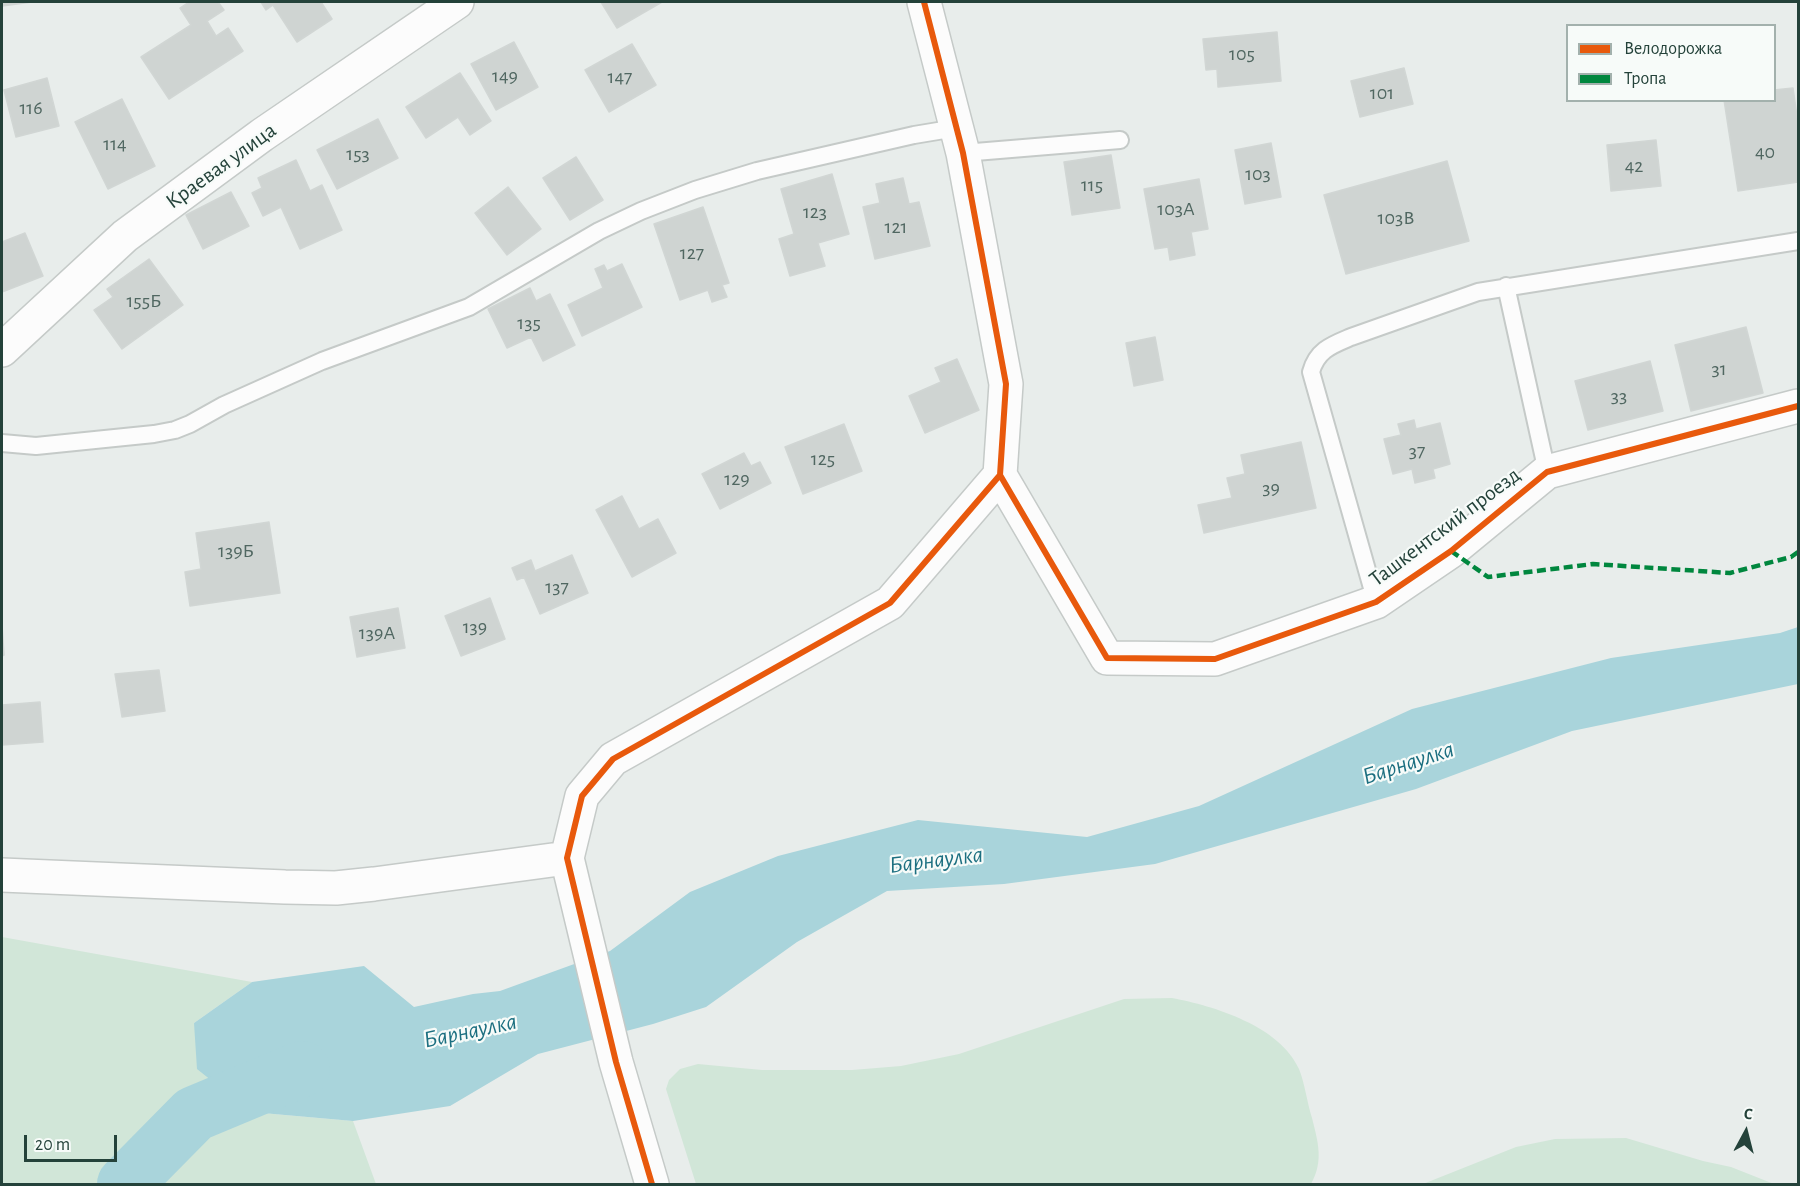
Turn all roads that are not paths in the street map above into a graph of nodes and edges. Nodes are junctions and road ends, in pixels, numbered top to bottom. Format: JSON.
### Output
{"nodes":[{"id":1,"x":457,"y":2,"type":"edge"},
{"id":2,"x":924,"y":2,"type":"edge"},
{"id":3,"x":1120,"y":140,"type":"dead end"},
{"id":4,"x":960,"y":141,"type":"junction"},
{"id":5,"x":1798,"y":241,"type":"edge"},
{"id":6,"x":1506,"y":286,"type":"junction"},
{"id":7,"x":2,"y":350,"type":"edge"},
{"id":8,"x":1798,"y":406,"type":"edge"},
{"id":9,"x":2,"y":443,"type":"edge"},
{"id":10,"x":1547,"y":472,"type":"junction"},
{"id":11,"x":1000,"y":476,"type":"junction"},
{"id":12,"x":1376,"y":602,"type":"junction"},
{"id":13,"x":567,"y":858,"type":"junction"},
{"id":14,"x":2,"y":875,"type":"edge"},
{"id":15,"x":652,"y":1185,"type":"edge"}],
"edges":[{"from":1,"to":7,"type":"street","name":"Краевая улица"},
{"from":2,"to":4,"type":"street"},
{"from":3,"to":4,"type":"lane"},
{"from":4,"to":9,"type":"lane"},
{"from":4,"to":11,"type":"street"},
{"from":5,"to":6,"type":"lane"},
{"from":6,"to":10,"type":"lane"},
{"from":6,"to":12,"type":"lane"},
{"from":8,"to":10,"type":"street","name":"Ташкентский проезд"},
{"from":10,"to":12,"type":"street","name":"Ташкентский проезд"},
{"from":11,"to":12,"type":"street","name":"Ташкентский проезд"},
{"from":11,"to":13,"type":"street"},
{"from":13,"to":14,"type":"street"},
{"from":13,"to":15,"type":"street"}]}
